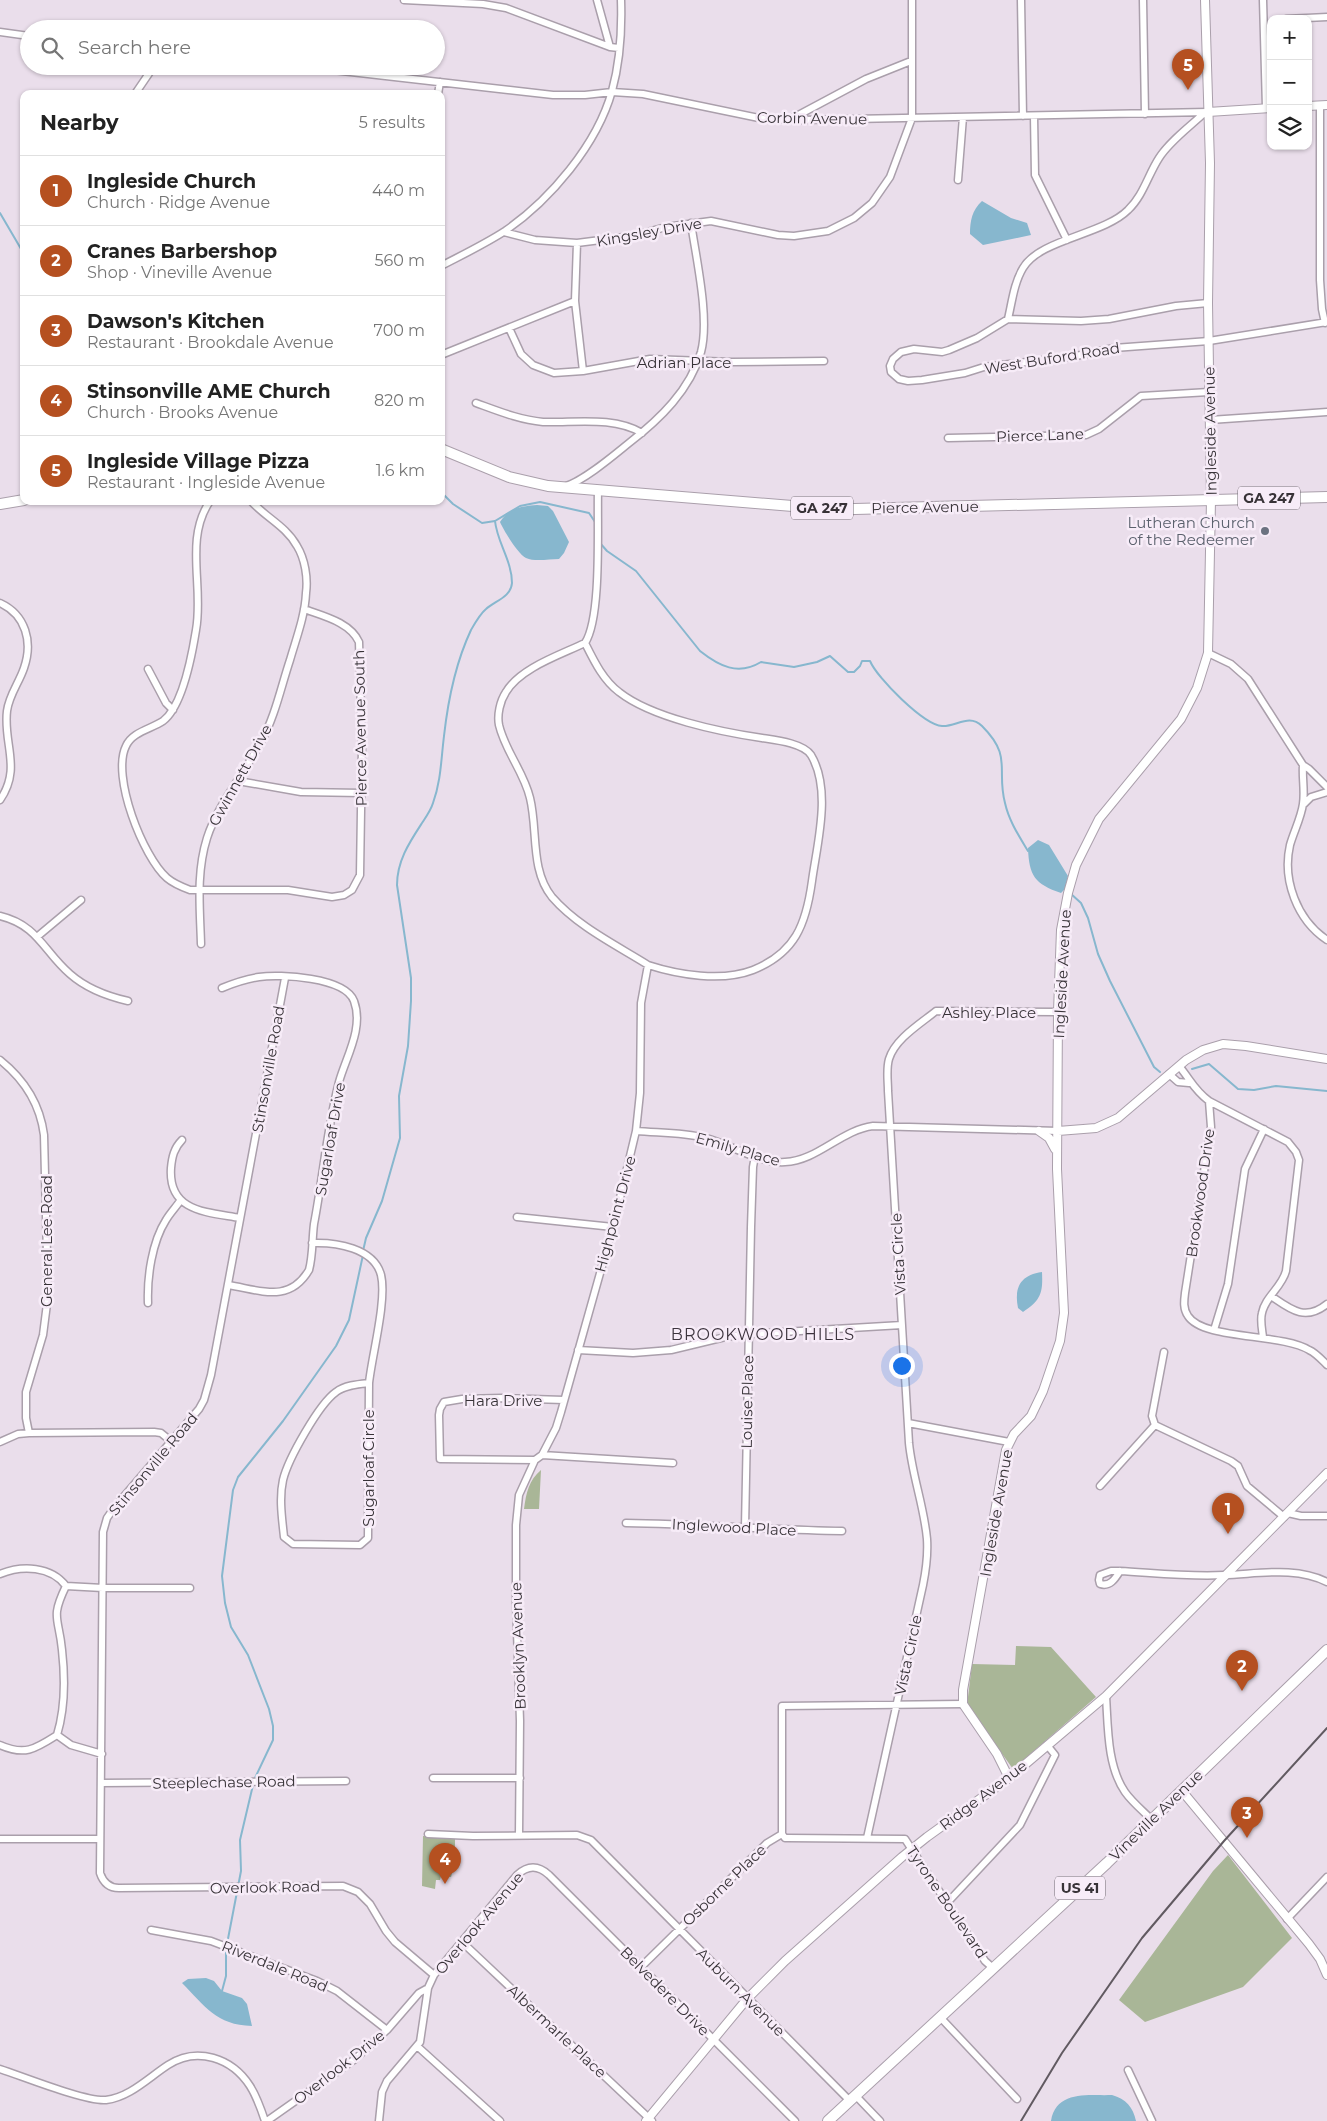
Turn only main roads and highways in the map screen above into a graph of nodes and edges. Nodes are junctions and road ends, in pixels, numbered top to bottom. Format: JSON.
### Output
{"nodes":[{"id":1,"x":445,"y":451,"type":"edge"},
{"id":2,"x":1327,"y":498,"type":"edge"},
{"id":3,"x":20,"y":501,"type":"edge"},
{"id":4,"x":0,"y":504,"type":"edge"},
{"id":5,"x":1327,"y":1650,"type":"edge"},
{"id":6,"x":828,"y":2121,"type":"edge"}],
"edges":[{"from":1,"to":2,"type":"main road","name":"Pierce Avenue","number":"GA 247"},
{"from":3,"to":4,"type":"main road"},
{"from":5,"to":6,"type":"main road","name":"Vineville Avenue","number":"US 41"}]}
